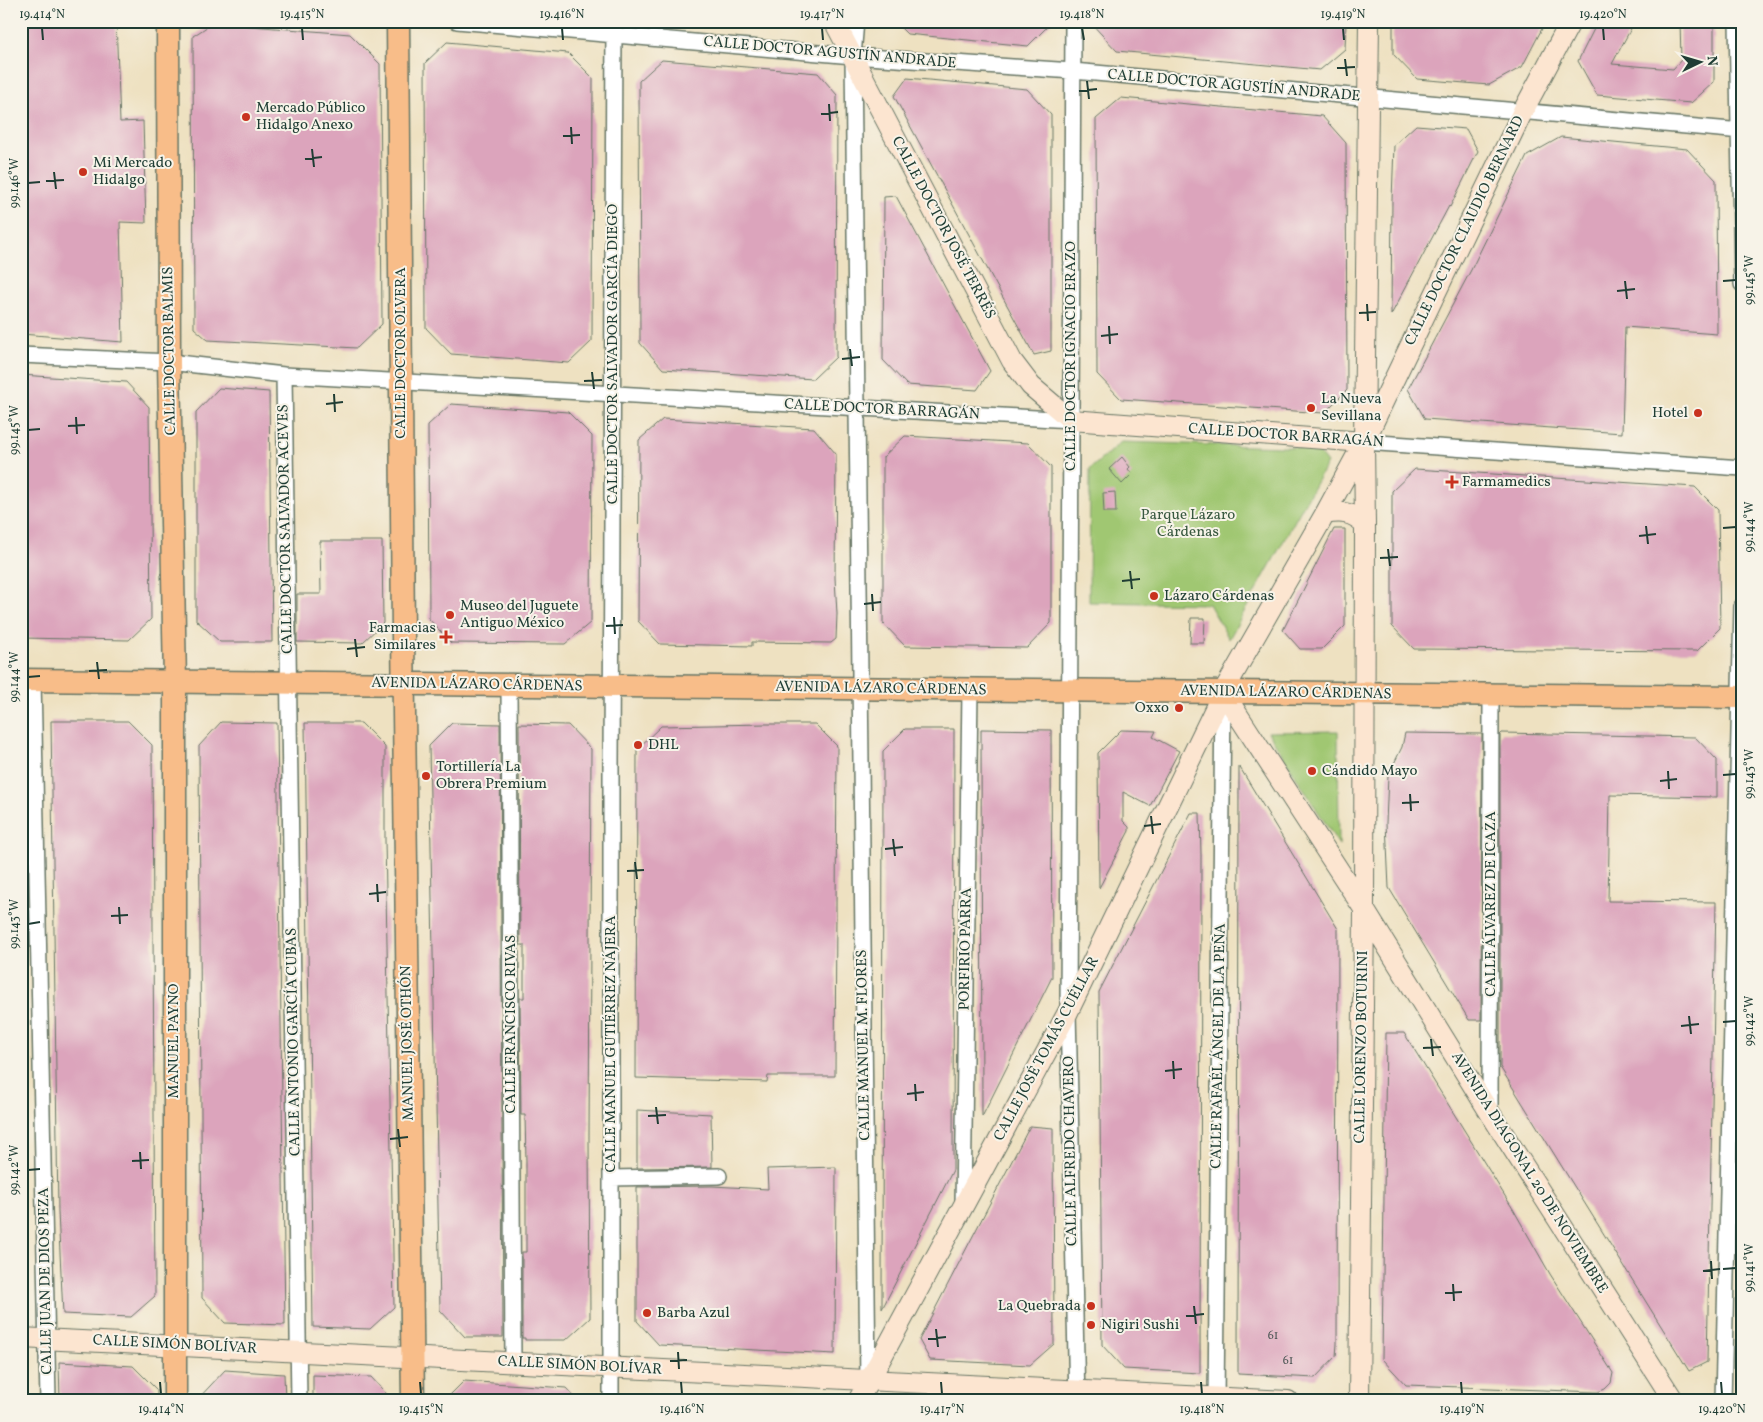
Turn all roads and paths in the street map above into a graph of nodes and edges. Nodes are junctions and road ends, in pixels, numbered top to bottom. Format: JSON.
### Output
{"nodes":[{"id":1,"x":168,"y":21,"type":"edge"},
{"id":2,"x":398,"y":21,"type":"edge"},
{"id":3,"x":457,"y":21,"type":"edge"},
{"id":4,"x":834,"y":21,"type":"edge"},
{"id":5,"x":856,"y":21,"type":"edge"},
{"id":6,"x":1073,"y":21,"type":"edge"},
{"id":7,"x":1369,"y":21,"type":"edge"},
{"id":8,"x":1571,"y":21,"type":"edge"},
{"id":9,"x":1737,"y":21,"type":"edge"},
{"id":10,"x":614,"y":28,"type":"edge"},
{"id":11,"x":853,"y":56,"type":"junction"},
{"id":12,"x":1073,"y":72,"type":"junction"},
{"id":13,"x":1369,"y":98,"type":"junction"},
{"id":14,"x":1523,"y":111,"type":"junction"},
{"id":15,"x":1741,"y":131,"type":"edge"},
{"id":16,"x":1742,"y":284,"type":"edge"},
{"id":17,"x":21,"y":355,"type":"edge"},
{"id":18,"x":169,"y":362,"type":"junction"},
{"id":19,"x":284,"y":375,"type":"junction"},
{"id":20,"x":401,"y":381,"type":"junction"},
{"id":21,"x":613,"y":394,"type":"junction"},
{"id":22,"x":857,"y":408,"type":"junction"},
{"id":23,"x":1071,"y":420,"type":"junction"},
{"id":24,"x":1364,"y":442,"type":"junction"},
{"id":25,"x":1742,"y":468,"type":"edge"},
{"id":26,"x":1325,"y":514,"type":"junction"},
{"id":27,"x":1365,"y":524,"type":"junction"},
{"id":28,"x":1742,"y":606,"type":"edge"},
{"id":29,"x":27,"y":680,"type":"edge"},
{"id":30,"x":174,"y":682,"type":"junction"},
{"id":31,"x":288,"y":683,"type":"junction"},
{"id":32,"x":404,"y":684,"type":"junction"},
{"id":33,"x":509,"y":686,"type":"junction"},
{"id":34,"x":611,"y":686,"type":"junction"},
{"id":35,"x":860,"y":688,"type":"junction"},
{"id":36,"x":970,"y":690,"type":"junction"},
{"id":37,"x":1069,"y":690,"type":"junction"},
{"id":38,"x":1223,"y":692,"type":"junction"},
{"id":39,"x":1364,"y":693,"type":"junction"},
{"id":40,"x":1491,"y":694,"type":"junction"},
{"id":41,"x":1741,"y":697,"type":"edge"},
{"id":42,"x":1364,"y":909,"type":"junction"},
{"id":43,"x":1068,"y":1012,"type":"junction"},
{"id":44,"x":1737,"y":1023,"type":"edge"},
{"id":45,"x":1490,"y":1113,"type":"junction"},
{"id":46,"x":719,"y":1176,"type":"dead end"},
{"id":47,"x":611,"y":1178,"type":"junction"},
{"id":48,"x":963,"y":1209,"type":"junction"},
{"id":49,"x":21,"y":1338,"type":"edge"},
{"id":50,"x":47,"y":1340,"type":"junction"},
{"id":51,"x":174,"y":1345,"type":"junction"},
{"id":52,"x":299,"y":1352,"type":"junction"},
{"id":53,"x":413,"y":1358,"type":"junction"},
{"id":54,"x":513,"y":1363,"type":"junction"},
{"id":55,"x":611,"y":1367,"type":"junction"},
{"id":56,"x":868,"y":1381,"type":"junction"},
{"id":57,"x":968,"y":1393,"type":"edge"},
{"id":58,"x":1076,"y":1396,"type":"edge"},
{"id":59,"x":1216,"y":1399,"type":"edge"},
{"id":60,"x":48,"y":1401,"type":"edge"},
{"id":61,"x":175,"y":1401,"type":"edge"},
{"id":62,"x":299,"y":1401,"type":"edge"},
{"id":63,"x":414,"y":1401,"type":"edge"},
{"id":64,"x":611,"y":1401,"type":"edge"},
{"id":65,"x":858,"y":1401,"type":"edge"},
{"id":66,"x":868,"y":1401,"type":"edge"},
{"id":67,"x":1288,"y":1401,"type":"edge"},
{"id":68,"x":1359,"y":1401,"type":"edge"},
{"id":69,"x":1674,"y":1401,"type":"edge"},
{"id":70,"x":1723,"y":1401,"type":"edge"}],
"edges":[{"from":1,"to":18,"type":"main road","name":"CALLE DOCTOR BALMIS"},
{"from":2,"to":20,"type":"main road","name":"CALLE DOCTOR OLVERA"},
{"from":3,"to":10,"type":"street","name":"CALLE DOCTOR AGUSTÍN ANDRADE"},
{"from":4,"to":11,"type":"street","name":"CALLE DOCTOR JOSÉ TERRÉS"},
{"from":5,"to":11,"type":"street","name":"CALLE MANUEL M. FLORES"},
{"from":6,"to":12,"type":"street","name":"CALLE DOCTOR IGNACIO ERAZO"},
{"from":7,"to":13,"type":"street","name":"CALLE LORENZO BOTURINI"},
{"from":8,"to":14,"type":"street","name":"CALLE DOCTOR CLAUDIO BERNARD"},
{"from":9,"to":15,"type":"street"},
{"from":10,"to":11,"type":"street","name":"CALLE DOCTOR AGUSTÍN ANDRADE"},
{"from":10,"to":21,"type":"street","name":"CALLE DOCTOR SALVADOR GARCÍA DIEGO"},
{"from":11,"to":12,"type":"street","name":"CALLE DOCTOR AGUSTÍN ANDRADE"},
{"from":11,"to":22,"type":"street","name":"CALLE MANUEL M. FLORES"},
{"from":11,"to":23,"type":"street","name":"CALLE DOCTOR JOSÉ TERRÉS"},
{"from":12,"to":13,"type":"street","name":"CALLE DOCTOR AGUSTÍN ANDRADE"},
{"from":12,"to":23,"type":"street","name":"CALLE DOCTOR IGNACIO ERAZO"},
{"from":13,"to":14,"type":"street","name":"CALLE DOCTOR AGUSTÍN ANDRADE"},
{"from":13,"to":24,"type":"street","name":"CALLE LORENZO BOTURINI"},
{"from":14,"to":15,"type":"street","name":"CALLE DOCTOR AGUSTÍN ANDRADE"},
{"from":14,"to":24,"type":"street","name":"CALLE DOCTOR CLAUDIO BERNARD"},
{"from":15,"to":16,"type":"street"},
{"from":17,"to":18,"type":"street","name":"CALLE DOCTOR BARRAGÁN"},
{"from":18,"to":19,"type":"street","name":"CALLE DOCTOR BARRAGÁN"},
{"from":18,"to":30,"type":"main road","name":"CALLE DOCTOR BALMIS"},
{"from":19,"to":20,"type":"street","name":"CALLE DOCTOR BARRAGÁN"},
{"from":19,"to":31,"type":"street","name":"CALLE DOCTOR SALVADOR ACEVES"},
{"from":20,"to":21,"type":"street","name":"CALLE DOCTOR BARRAGÁN"},
{"from":20,"to":32,"type":"main road","name":"CALLE DOCTOR OLVERA"},
{"from":21,"to":22,"type":"street","name":"CALLE DOCTOR BARRAGÁN"},
{"from":21,"to":34,"type":"street","name":"CALLE DOCTOR SALVADOR GARCÍA DIEGO"},
{"from":22,"to":23,"type":"street","name":"CALLE DOCTOR BARRAGÁN"},
{"from":22,"to":35,"type":"street","name":"CALLE MANUEL M. FLORES"},
{"from":23,"to":24,"type":"street","name":"CALLE DOCTOR BARRAGÁN"},
{"from":23,"to":37,"type":"street","name":"CALLE DOCTOR IGNACIO ERAZO"},
{"from":24,"to":25,"type":"street","name":"CALLE DOCTOR BARRAGÁN"},
{"from":24,"to":26,"type":"street","name":"CALLE DOCTOR CLAUDIO BERNARD"},
{"from":24,"to":27,"type":"street","name":"CALLE LORENZO BOTURINI"},
{"from":26,"to":27,"type":"street"},
{"from":26,"to":38,"type":"street","name":"CALLE JOSÉ TOMÁS CUÉLLAR"},
{"from":27,"to":39,"type":"street","name":"CALLE LORENZO BOTURINI"},
{"from":28,"to":41,"type":"street"},
{"from":29,"to":30,"type":"main road","name":"AVENIDA LÁZARO CÁRDENAS"},
{"from":29,"to":50,"type":"street","name":"CALLE JUAN DE DIOS PEZA"},
{"from":30,"to":31,"type":"main road","name":"AVENIDA LÁZARO CÁRDENAS"},
{"from":30,"to":51,"type":"main road","name":"MANUEL PAYNO"},
{"from":31,"to":32,"type":"main road","name":"AVENIDA LÁZARO CÁRDENAS"},
{"from":31,"to":52,"type":"street","name":"CALLE ANTONIO GARCÍA CUBAS"},
{"from":32,"to":33,"type":"main road","name":"AVENIDA LÁZARO CÁRDENAS"},
{"from":32,"to":53,"type":"main road","name":"MANUEL JOSÉ OTHÓN"},
{"from":33,"to":34,"type":"main road","name":"AVENIDA LÁZARO CÁRDENAS"},
{"from":33,"to":54,"type":"street","name":"CALLE FRANCISCO RIVAS"},
{"from":34,"to":35,"type":"main road","name":"AVENIDA LÁZARO CÁRDENAS"},
{"from":34,"to":47,"type":"street","name":"CALLE MANUEL GUTIÉRREZ NÁJERA"},
{"from":35,"to":36,"type":"main road","name":"AVENIDA LÁZARO CÁRDENAS"},
{"from":35,"to":56,"type":"street","name":"CALLE MANUEL M. FLORES"},
{"from":36,"to":37,"type":"main road","name":"AVENIDA LÁZARO CÁRDENAS"},
{"from":36,"to":48,"type":"street","name":"PORFIRIO PARRA"},
{"from":37,"to":38,"type":"main road","name":"AVENIDA LÁZARO CÁRDENAS"},
{"from":37,"to":43,"type":"street","name":"CALLE ALFREDO CHAVERO"},
{"from":38,"to":39,"type":"main road","name":"AVENIDA LÁZARO CÁRDENAS"},
{"from":38,"to":42,"type":"street","name":"AVENIDA DIAGONAL 20 DE NOVIEMBRE"},
{"from":38,"to":43,"type":"street","name":"CALLE JOSÉ TOMÁS CUÉLLAR"},
{"from":38,"to":59,"type":"street","name":"CALLE RAFAÉL ÁNGEL DE LA PEÑA"},
{"from":39,"to":40,"type":"main road","name":"AVENIDA LÁZARO CÁRDENAS"},
{"from":39,"to":42,"type":"street","name":"CALLE LORENZO BOTURINI"},
{"from":40,"to":41,"type":"main road","name":"AVENIDA LÁZARO CÁRDENAS"},
{"from":40,"to":45,"type":"street","name":"CALLE ÁLVAREZ DE ICAZA"},
{"from":41,"to":44,"type":"street"},
{"from":42,"to":45,"type":"street","name":"AVENIDA DIAGONAL 20 DE NOVIEMBRE"},
{"from":42,"to":68,"type":"street","name":"CALLE LORENZO BOTURINI"},
{"from":43,"to":48,"type":"street","name":"CALLE JOSÉ TOMÁS CUÉLLAR"},
{"from":43,"to":58,"type":"street","name":"CALLE ALFREDO CHAVERO"},
{"from":44,"to":70,"type":"street"},
{"from":45,"to":69,"type":"street","name":"AVENIDA DIAGONAL 20 DE NOVIEMBRE"},
{"from":46,"to":47,"type":"street"},
{"from":47,"to":55,"type":"street","name":"CALLE MANUEL GUTIÉRREZ NÁJERA"},
{"from":48,"to":56,"type":"street","name":"CALLE JOSÉ TOMÁS CUÉLLAR"},
{"from":49,"to":50,"type":"street","name":"CALLE SIMÓN BOLÍVAR"},
{"from":50,"to":51,"type":"street","name":"CALLE SIMÓN BOLÍVAR"},
{"from":50,"to":60,"type":"street","name":"CALLE JUAN DE DIOS PEZA"},
{"from":51,"to":52,"type":"street","name":"CALLE SIMÓN BOLÍVAR"},
{"from":51,"to":61,"type":"main road","name":"MANUEL PAYNO"},
{"from":52,"to":53,"type":"street","name":"CALLE SIMÓN BOLÍVAR"},
{"from":52,"to":62,"type":"street","name":"CALLE ANTONIO GARCÍA CUBAS"},
{"from":53,"to":54,"type":"street","name":"CALLE SIMÓN BOLÍVAR"},
{"from":53,"to":63,"type":"main road","name":"MANUEL JOSÉ OTHÓN"},
{"from":54,"to":55,"type":"street","name":"CALLE SIMÓN BOLÍVAR"},
{"from":55,"to":56,"type":"street","name":"CALLE SIMÓN BOLÍVAR"},
{"from":55,"to":64,"type":"street","name":"CALLE MANUEL GUTIÉRREZ NÁJERA"},
{"from":56,"to":57,"type":"street","name":"CALLE SIMÓN BOLÍVAR"},
{"from":56,"to":65,"type":"street","name":"CALLE JOSÉ TOMÁS CUÉLLAR"},
{"from":56,"to":66,"type":"street","name":"CALLE MANUEL M. FLORES"},
{"from":57,"to":58,"type":"street","name":"CALLE SIMÓN BOLÍVAR"},
{"from":58,"to":59,"type":"street","name":"CALLE SIMÓN BOLÍVAR"},
{"from":59,"to":67,"type":"street","name":"CALLE SIMÓN BOLÍVAR"}]}
